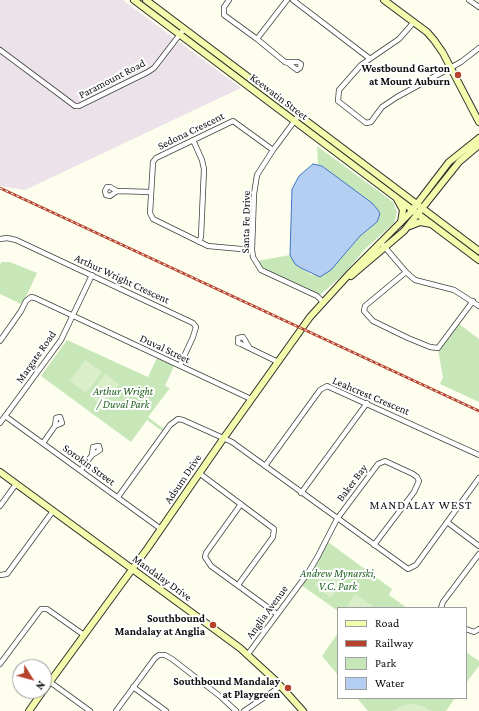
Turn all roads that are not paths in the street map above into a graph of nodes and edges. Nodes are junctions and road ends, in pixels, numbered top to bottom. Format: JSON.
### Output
{"nodes":[{"id":1,"x":134,"y":0,"type":"edge"},
{"id":2,"x":146,"y":0,"type":"edge"},
{"id":3,"x":229,"y":0,"type":"edge"},
{"id":4,"x":287,"y":0,"type":"edge"},
{"id":5,"x":293,"y":0,"type":"edge"},
{"id":6,"x":384,"y":0,"type":"edge"},
{"id":7,"x":469,"y":0,"type":"edge"},
{"id":8,"x":479,"y":7,"type":"edge"},
{"id":9,"x":414,"y":22,"type":"junction"},
{"id":10,"x":184,"y":29,"type":"junction"},
{"id":11,"x":180,"y":34,"type":"junction"},
{"id":12,"x":257,"y":40,"type":"junction"},
{"id":13,"x":479,"y":48,"type":"edge"},
{"id":14,"x":0,"y":50,"type":"edge"},
{"id":15,"x":369,"y":58,"type":"junction"},
{"id":16,"x":286,"y":62,"type":"dead end"},
{"id":17,"x":451,"y":68,"type":"junction"},
{"id":18,"x":299,"y":115,"type":"junction"},
{"id":19,"x":295,"y":122,"type":"junction"},
{"id":20,"x":479,"y":122,"type":"edge"},
{"id":21,"x":479,"y":138,"type":"edge"},
{"id":22,"x":193,"y":140,"type":"junction"},
{"id":23,"x":479,"y":145,"type":"edge"},
{"id":24,"x":273,"y":150,"type":"junction"},
{"id":25,"x":117,"y":191,"type":"dead end"},
{"id":26,"x":151,"y":192,"type":"junction"},
{"id":27,"x":395,"y":196,"type":"junction"},
{"id":28,"x":414,"y":207,"type":"junction"},
{"id":29,"x":421,"y":211,"type":"junction"},
{"id":30,"x":400,"y":224,"type":"junction"},
{"id":31,"x":432,"y":224,"type":"junction"},
{"id":32,"x":406,"y":228,"type":"junction"},
{"id":33,"x":0,"y":239,"type":"edge"},
{"id":34,"x":199,"y":242,"type":"junction"},
{"id":35,"x":381,"y":242,"type":"junction"},
{"id":36,"x":386,"y":248,"type":"junction"},
{"id":37,"x":252,"y":250,"type":"junction"},
{"id":38,"x":479,"y":252,"type":"edge"},
{"id":39,"x":472,"y":254,"type":"junction"},
{"id":40,"x":479,"y":260,"type":"edge"},
{"id":41,"x":406,"y":272,"type":"junction"},
{"id":42,"x":92,"y":275,"type":"junction"},
{"id":43,"x":342,"y":283,"type":"junction"},
{"id":44,"x":473,"y":301,"type":"junction"},
{"id":45,"x":323,"y":302,"type":"junction"},
{"id":46,"x":479,"y":306,"type":"edge"},
{"id":47,"x":72,"y":316,"type":"junction"},
{"id":48,"x":0,"y":341,"type":"edge"},
{"id":49,"x":249,"y":347,"type":"dead end"},
{"id":50,"x":278,"y":362,"type":"junction"},
{"id":51,"x":180,"y":365,"type":"junction"},
{"id":52,"x":251,"y":400,"type":"junction"},
{"id":53,"x":367,"y":403,"type":"junction"},
{"id":54,"x":5,"y":416,"type":"junction"},
{"id":55,"x":0,"y":423,"type":"edge"},
{"id":56,"x":55,"y":426,"type":"dead end"},
{"id":57,"x":223,"y":439,"type":"junction"},
{"id":58,"x":43,"y":443,"type":"junction"},
{"id":59,"x":92,"y":455,"type":"dead end"},
{"id":60,"x":479,"y":455,"type":"edge"},
{"id":61,"x":265,"y":466,"type":"junction"},
{"id":62,"x":80,"y":470,"type":"junction"},
{"id":63,"x":0,"y":472,"type":"edge"},
{"id":64,"x":199,"y":473,"type":"junction"},
{"id":65,"x":479,"y":478,"type":"edge"},
{"id":66,"x":16,"y":484,"type":"junction"},
{"id":67,"x":302,"y":492,"type":"junction"},
{"id":68,"x":118,"y":497,"type":"junction"},
{"id":69,"x":241,"y":504,"type":"junction"},
{"id":70,"x":0,"y":506,"type":"edge"},
{"id":71,"x":53,"y":511,"type":"junction"},
{"id":72,"x":337,"y":519,"type":"junction"},
{"id":73,"x":447,"y":522,"type":"junction"},
{"id":74,"x":161,"y":529,"type":"junction"},
{"id":75,"x":374,"y":545,"type":"junction"},
{"id":76,"x":479,"y":546,"type":"edge"},
{"id":77,"x":479,"y":554,"type":"edge"},
{"id":78,"x":132,"y":569,"type":"junction"},
{"id":79,"x":0,"y":575,"type":"edge"},
{"id":80,"x":238,"y":585,"type":"junction"},
{"id":81,"x":441,"y":607,"type":"edge"},
{"id":82,"x":277,"y":614,"type":"junction"},
{"id":83,"x":467,"y":629,"type":"edge"},
{"id":84,"x":479,"y":629,"type":"edge"},
{"id":85,"x":84,"y":635,"type":"junction"},
{"id":86,"x":248,"y":654,"type":"junction"},
{"id":87,"x":0,"y":664,"type":"edge"},
{"id":88,"x":52,"y":679,"type":"edge"},
{"id":89,"x":52,"y":683,"type":"edge"},
{"id":90,"x":281,"y":686,"type":"junction"},
{"id":91,"x":133,"y":687,"type":"junction"},
{"id":92,"x":38,"y":699,"type":"edge"},
{"id":93,"x":29,"y":711,"type":"edge"},
{"id":94,"x":90,"y":711,"type":"edge"},
{"id":95,"x":116,"y":711,"type":"edge"},
{"id":96,"x":166,"y":711,"type":"edge"},
{"id":97,"x":236,"y":711,"type":"edge"},
{"id":98,"x":244,"y":711,"type":"edge"},
{"id":99,"x":303,"y":711,"type":"edge"}],
"edges":[{"from":1,"to":11,"type":"street","name":"Keewatin Street"},
{"from":2,"to":10,"type":"street","name":"Keewatin Street"},
{"from":3,"to":12,"type":"street"},
{"from":4,"to":12,"type":"street"},
{"from":5,"to":15,"type":"street"},
{"from":6,"to":9,"type":"street"},
{"from":7,"to":8,"type":"street"},
{"from":9,"to":15,"type":"street"},
{"from":9,"to":17,"type":"street"},
{"from":10,"to":11,"type":"street","name":"Paramount Road"},
{"from":10,"to":18,"type":"street","name":"Keewatin Street"},
{"from":11,"to":14,"type":"street","name":"Paramount Road"},
{"from":11,"to":19,"type":"street","name":"Keewatin Street"},
{"from":12,"to":16,"type":"street"},
{"from":13,"to":17,"type":"street"},
{"from":15,"to":17,"type":"street"},
{"from":17,"to":20,"type":"street"},
{"from":18,"to":19,"type":"street","name":"Santa Fe Drive"},
{"from":18,"to":28,"type":"street","name":"Keewatin Street"},
{"from":19,"to":24,"type":"street","name":"Santa Fe Drive"},
{"from":19,"to":27,"type":"street","name":"Keewatin Street"},
{"from":21,"to":28,"type":"street","name":"Adsum Drive"},
{"from":22,"to":24,"type":"street","name":"Sedona Crescent"},
{"from":22,"to":26,"type":"street","name":"Sedona Crescent"},
{"from":22,"to":34,"type":"street"},
{"from":23,"to":29,"type":"street","name":"Adsum Drive"},
{"from":24,"to":37,"type":"street","name":"Santa Fe Drive"},
{"from":25,"to":26,"type":"street"},
{"from":26,"to":34,"type":"street","name":"Sedona Crescent"},
{"from":27,"to":28,"type":"street","name":"Keewatin Street"},
{"from":27,"to":30,"type":"street"},
{"from":28,"to":29,"type":"street"},
{"from":28,"to":30,"type":"street","name":"Adsum Drive"},
{"from":29,"to":31,"type":"street"},
{"from":29,"to":32,"type":"street","name":"Adsum Drive"},
{"from":29,"to":38,"type":"street"},
{"from":30,"to":35,"type":"street","name":"Adsum Drive"},
{"from":31,"to":32,"type":"street"},
{"from":31,"to":39,"type":"street"},
{"from":32,"to":36,"type":"street","name":"Adsum Drive"},
{"from":33,"to":42,"type":"street","name":"Arthur Wright Crescent"},
{"from":34,"to":37,"type":"street","name":"Sedona Crescent"},
{"from":35,"to":36,"type":"street"},
{"from":35,"to":43,"type":"street","name":"Adsum Drive"},
{"from":36,"to":41,"type":"street"},
{"from":36,"to":43,"type":"street","name":"Adsum Drive"},
{"from":37,"to":45,"type":"street","name":"Santa Fe Drive"},
{"from":38,"to":39,"type":"street"},
{"from":39,"to":40,"type":"street"},
{"from":41,"to":44,"type":"street"},
{"from":41,"to":44,"type":"street"},
{"from":42,"to":47,"type":"street","name":"Margate Road"},
{"from":42,"to":51,"type":"street","name":"Arthur Wright Crescent"},
{"from":43,"to":45,"type":"street","name":"Adsum Drive"},
{"from":44,"to":46,"type":"street"},
{"from":45,"to":50,"type":"street","name":"Adsum Drive"},
{"from":47,"to":48,"type":"street"},
{"from":47,"to":51,"type":"street","name":"Duval Street"},
{"from":47,"to":54,"type":"street","name":"Margate Road"},
{"from":49,"to":50,"type":"street"},
{"from":50,"to":52,"type":"street","name":"Adsum Drive"},
{"from":51,"to":52,"type":"street","name":"Duval Street"},
{"from":52,"to":57,"type":"street","name":"Adsum Drive"},
{"from":53,"to":60,"type":"street","name":"Leahcrest Crescent"},
{"from":53,"to":61,"type":"street","name":"Leahcrest Crescent"},
{"from":53,"to":67,"type":"street"},
{"from":54,"to":55,"type":"street","name":"Margate Road"},
{"from":54,"to":58,"type":"street","name":"Sorokin Street"},
{"from":56,"to":58,"type":"street"},
{"from":57,"to":61,"type":"street"},
{"from":57,"to":64,"type":"street","name":"Adsum Drive"},
{"from":57,"to":68,"type":"street"},
{"from":58,"to":62,"type":"street","name":"Sorokin Street"},
{"from":59,"to":62,"type":"street"},
{"from":61,"to":67,"type":"street"},
{"from":62,"to":68,"type":"street","name":"Sorokin Street"},
{"from":63,"to":66,"type":"street","name":"Mandalay Drive"},
{"from":64,"to":69,"type":"street"},
{"from":64,"to":74,"type":"street","name":"Adsum Drive"},
{"from":65,"to":73,"type":"street"},
{"from":66,"to":70,"type":"street"},
{"from":66,"to":71,"type":"street","name":"Mandalay Drive"},
{"from":67,"to":72,"type":"street"},
{"from":68,"to":74,"type":"street","name":"Sorokin Street"},
{"from":69,"to":80,"type":"street"},
{"from":69,"to":80,"type":"street"},
{"from":71,"to":78,"type":"street","name":"Mandalay Drive"},
{"from":71,"to":79,"type":"street"},
{"from":72,"to":75,"type":"street"},
{"from":72,"to":75,"type":"street","name":"Baker Bay"},
{"from":72,"to":82,"type":"street","name":"Anglia Avenue"},
{"from":73,"to":75,"type":"street"},
{"from":73,"to":76,"type":"street"},
{"from":74,"to":78,"type":"street","name":"Adsum Drive"},
{"from":77,"to":81,"type":"street"},
{"from":78,"to":85,"type":"street","name":"Adsum Drive"},
{"from":78,"to":86,"type":"street","name":"Mandalay Drive"},
{"from":80,"to":82,"type":"street"},
{"from":82,"to":86,"type":"street","name":"Anglia Avenue"},
{"from":83,"to":84,"type":"street"},
{"from":85,"to":87,"type":"street"},
{"from":85,"to":88,"type":"street","name":"Adsum Drive"},
{"from":86,"to":90,"type":"street","name":"Mandalay Drive"},
{"from":89,"to":94,"type":"street"},
{"from":90,"to":98,"type":"street"},
{"from":90,"to":99,"type":"street","name":"Mandalay Drive"},
{"from":91,"to":95,"type":"street"},
{"from":91,"to":96,"type":"street"},
{"from":91,"to":97,"type":"street"},
{"from":92,"to":93,"type":"street","name":"Adsum Drive"}]}
